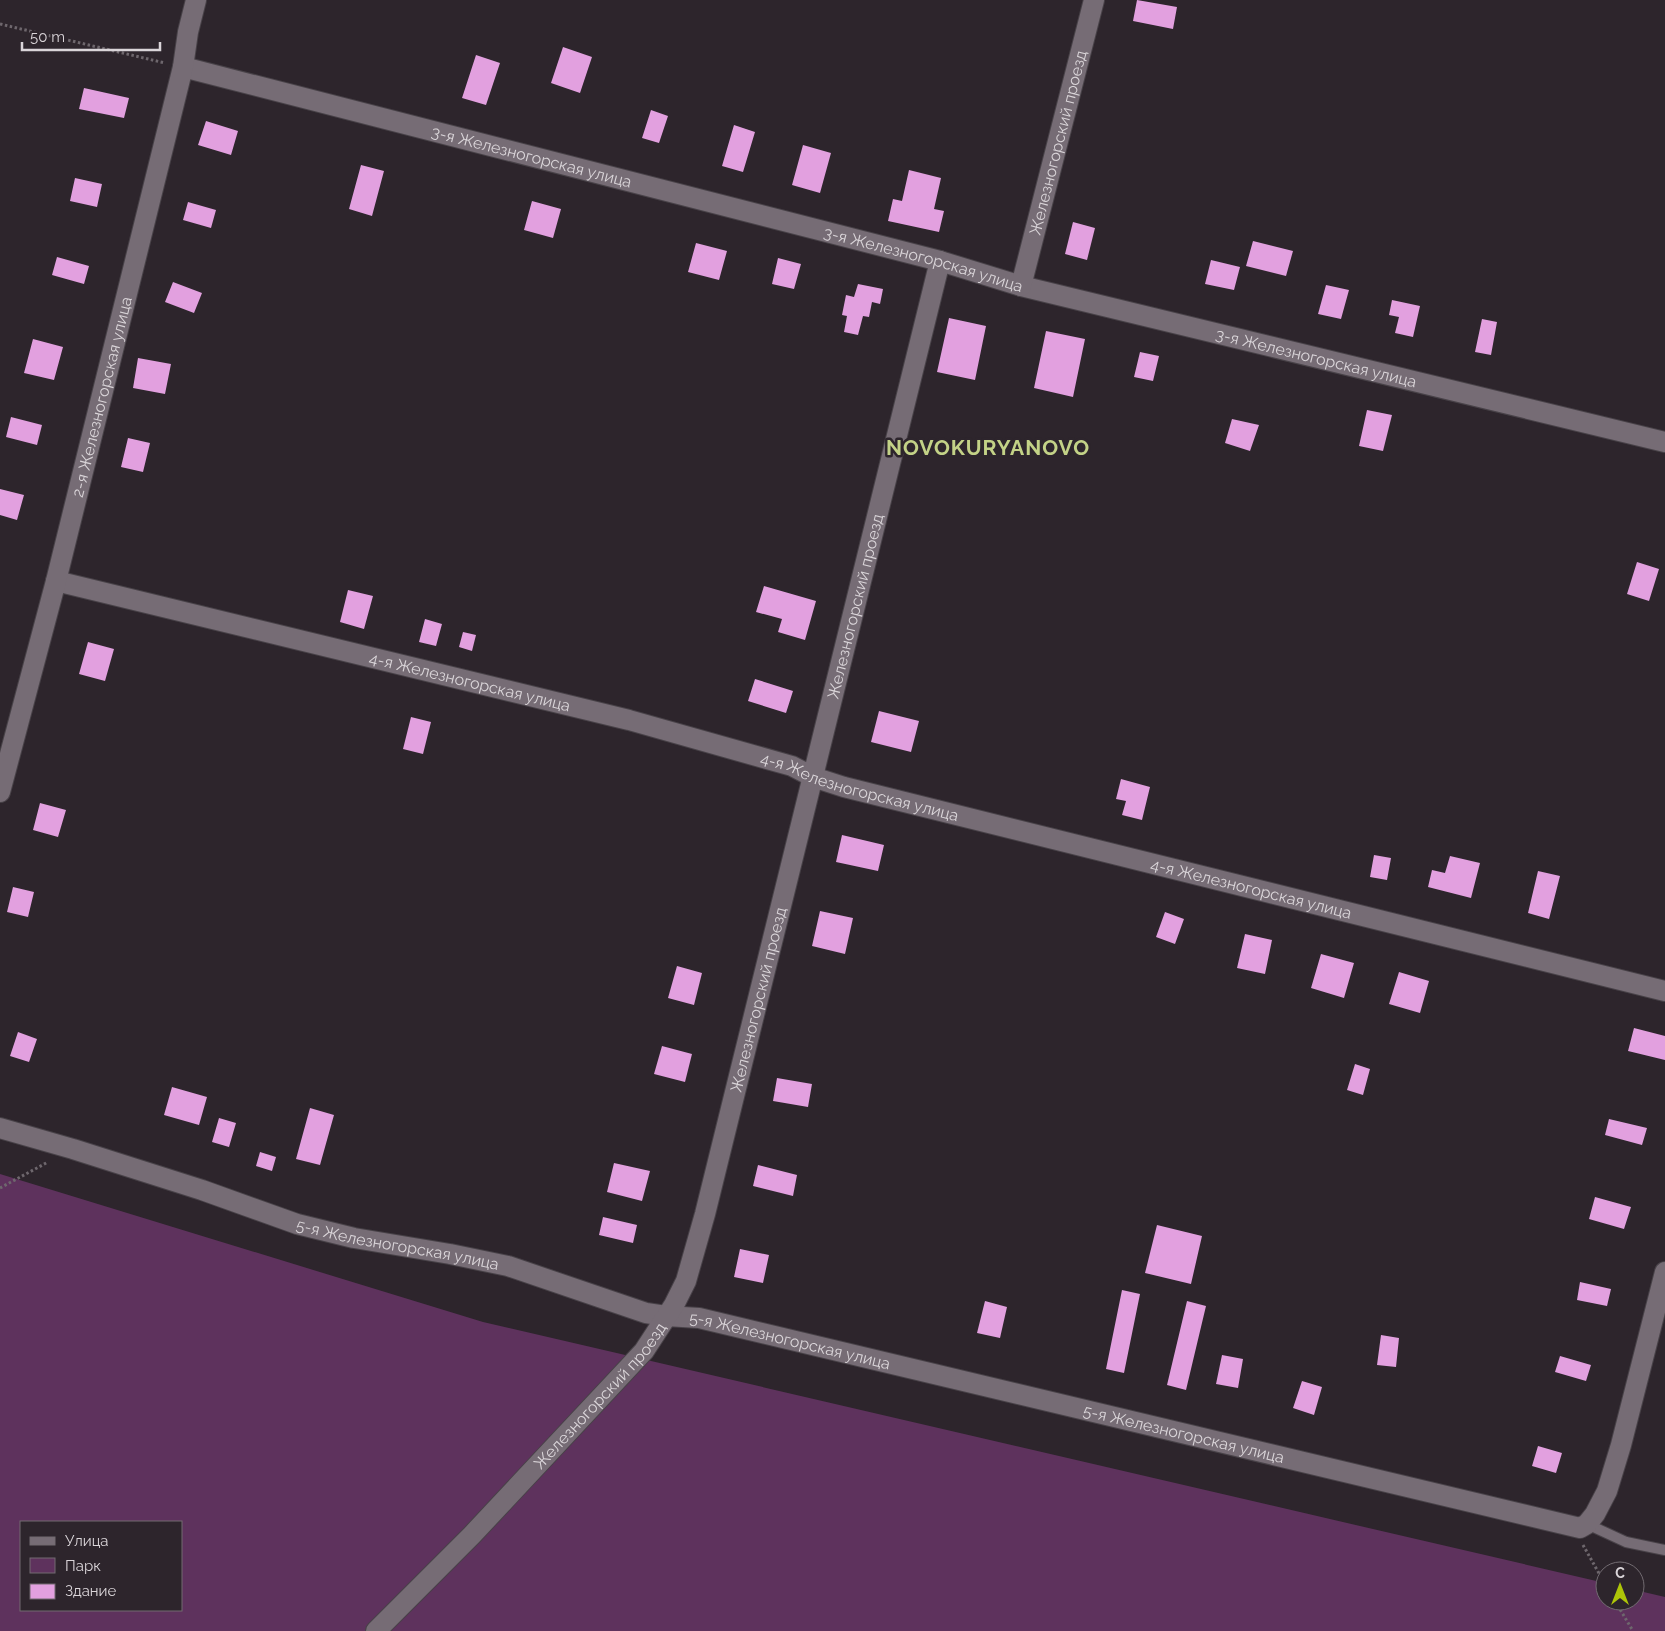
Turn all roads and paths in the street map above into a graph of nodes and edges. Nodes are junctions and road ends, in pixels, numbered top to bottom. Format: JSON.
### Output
{"nodes":[{"id":1,"x":196,"y":0,"type":"edge"},
{"id":2,"x":1094,"y":0,"type":"edge"},
{"id":3,"x":0,"y":24,"type":"edge"},
{"id":4,"x":183,"y":67,"type":"junction"},
{"id":5,"x":940,"y":261,"type":"junction"},
{"id":6,"x":1021,"y":286,"type":"junction"},
{"id":7,"x":1665,"y":442,"type":"edge"},
{"id":8,"x":56,"y":581,"type":"junction"},
{"id":9,"x":813,"y":777,"type":"junction"},
{"id":10,"x":0,"y":792,"type":"edge"},
{"id":11,"x":1665,"y":991,"type":"edge"},
{"id":12,"x":0,"y":1128,"type":"edge"},
{"id":13,"x":73,"y":1148,"type":"junction"},
{"id":14,"x":0,"y":1188,"type":"edge"},
{"id":15,"x":1665,"y":1272,"type":"edge"},
{"id":16,"x":666,"y":1316,"type":"junction"},
{"id":17,"x":1580,"y":1526,"type":"junction"},
{"id":18,"x":1665,"y":1550,"type":"edge"},
{"id":19,"x":1595,"y":1561,"type":"edge"},
{"id":20,"x":1621,"y":1611,"type":"edge"},
{"id":21,"x":376,"y":1631,"type":"edge"},
{"id":22,"x":1633,"y":1631,"type":"edge"}],
"edges":[{"from":1,"to":4,"type":"street","name":"2-я Железногорская улица"},
{"from":2,"to":6,"type":"street","name":"Железногорский проезд"},
{"from":3,"to":4,"type":"path"},
{"from":4,"to":5,"type":"street","name":"3-я Железногорская улица"},
{"from":4,"to":8,"type":"street","name":"2-я Железногорская улица"},
{"from":5,"to":6,"type":"street","name":"3-я Железногорская улица"},
{"from":5,"to":9,"type":"street","name":"Железногорский проезд"},
{"from":6,"to":7,"type":"street","name":"3-я Железногорская улица"},
{"from":8,"to":9,"type":"street","name":"4-я Железногорская улица"},
{"from":8,"to":10,"type":"street","name":"2-я Железногорская улица"},
{"from":9,"to":11,"type":"street","name":"4-я Железногорская улица"},
{"from":9,"to":16,"type":"street","name":"Железногорский проезд"},
{"from":12,"to":13,"type":"street","name":"5-я Железногорская улица"},
{"from":13,"to":14,"type":"path"},
{"from":13,"to":16,"type":"street","name":"5-я Железногорская улица"},
{"from":15,"to":17,"type":"street"},
{"from":16,"to":17,"type":"street","name":"5-я Железногорская улица"},
{"from":16,"to":21,"type":"street","name":"Железногорский проезд"},
{"from":17,"to":18,"type":"lane"},
{"from":17,"to":19,"type":"path"},
{"from":20,"to":22,"type":"path"}]}
